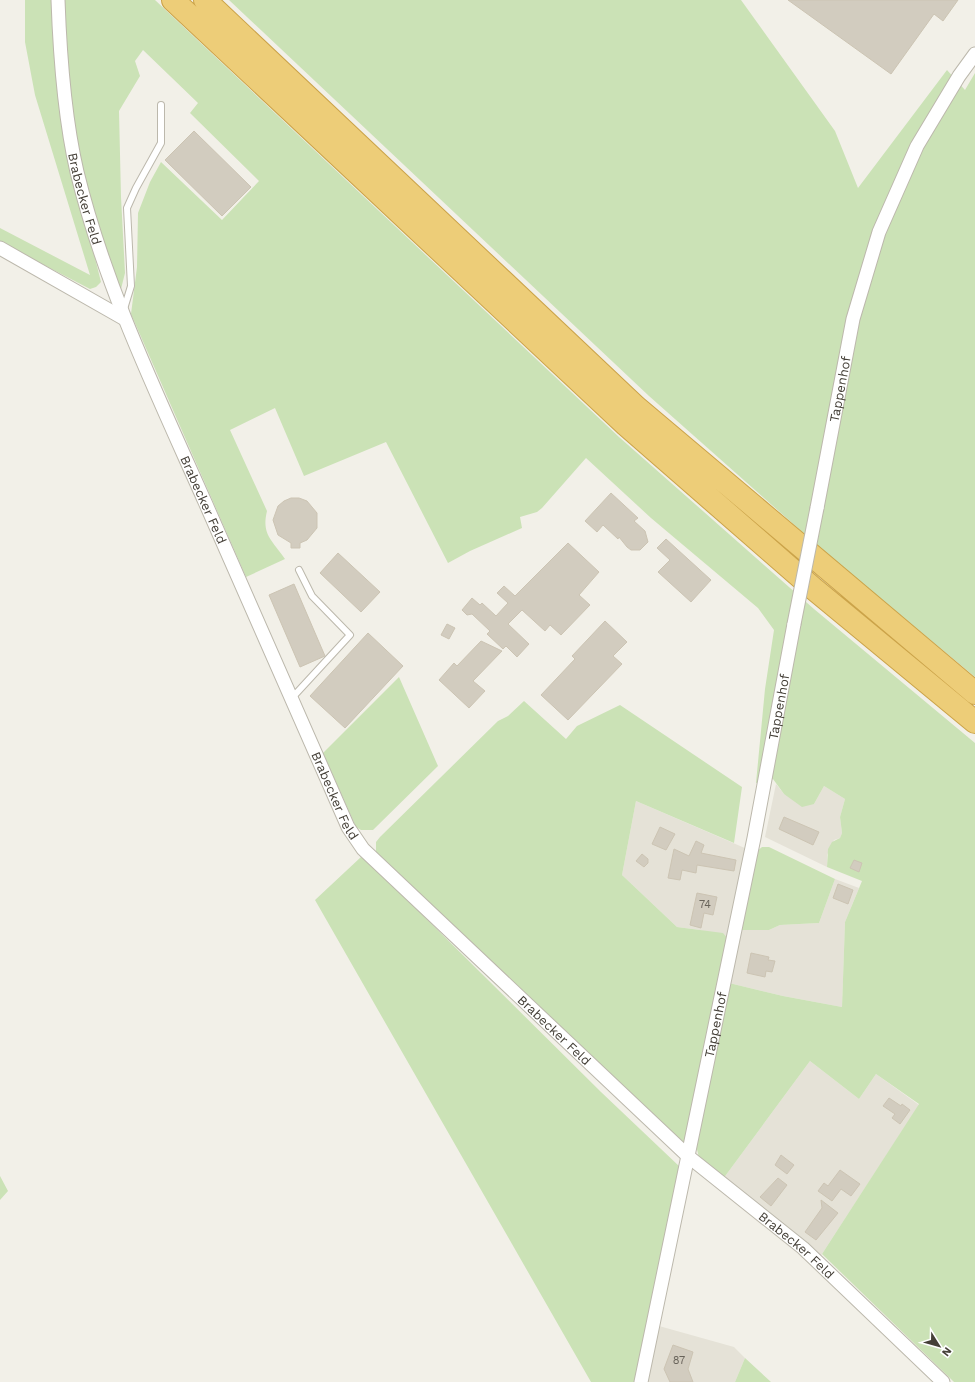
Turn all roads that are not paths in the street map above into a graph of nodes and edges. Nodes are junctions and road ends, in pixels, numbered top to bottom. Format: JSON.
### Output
{"nodes":[{"id":1,"x":58,"y":0,"type":"edge"},
{"id":2,"x":174,"y":0,"type":"edge"},
{"id":3,"x":204,"y":0,"type":"edge"},
{"id":4,"x":975,"y":54,"type":"edge"},
{"id":5,"x":161,"y":105,"type":"dead end"},
{"id":6,"x":0,"y":248,"type":"edge"},
{"id":7,"x":123,"y":316,"type":"junction"},
{"id":8,"x":299,"y":570,"type":"dead end"},
{"id":9,"x":975,"y":693,"type":"edge"},
{"id":10,"x":292,"y":699,"type":"junction"},
{"id":11,"x":975,"y":722,"type":"edge"},
{"id":12,"x":689,"y":1157,"type":"junction"},
{"id":13,"x":641,"y":1382,"type":"edge"},
{"id":14,"x":944,"y":1382,"type":"edge"}],
"edges":[{"from":1,"to":7,"type":"street","name":"Brabecker Feld"},
{"from":2,"to":11,"type":"highway"},
{"from":3,"to":9,"type":"highway"},
{"from":4,"to":12,"type":"street","name":"Tappenhof","bridge":true},
{"from":5,"to":7,"type":"lane"},
{"from":6,"to":7,"type":"street"},
{"from":7,"to":10,"type":"street","name":"Brabecker Feld"},
{"from":8,"to":10,"type":"lane"},
{"from":10,"to":12,"type":"street","name":"Brabecker Feld"},
{"from":12,"to":13,"type":"street","name":"Tappenhof"},
{"from":12,"to":14,"type":"street","name":"Brabecker Feld"}]}
